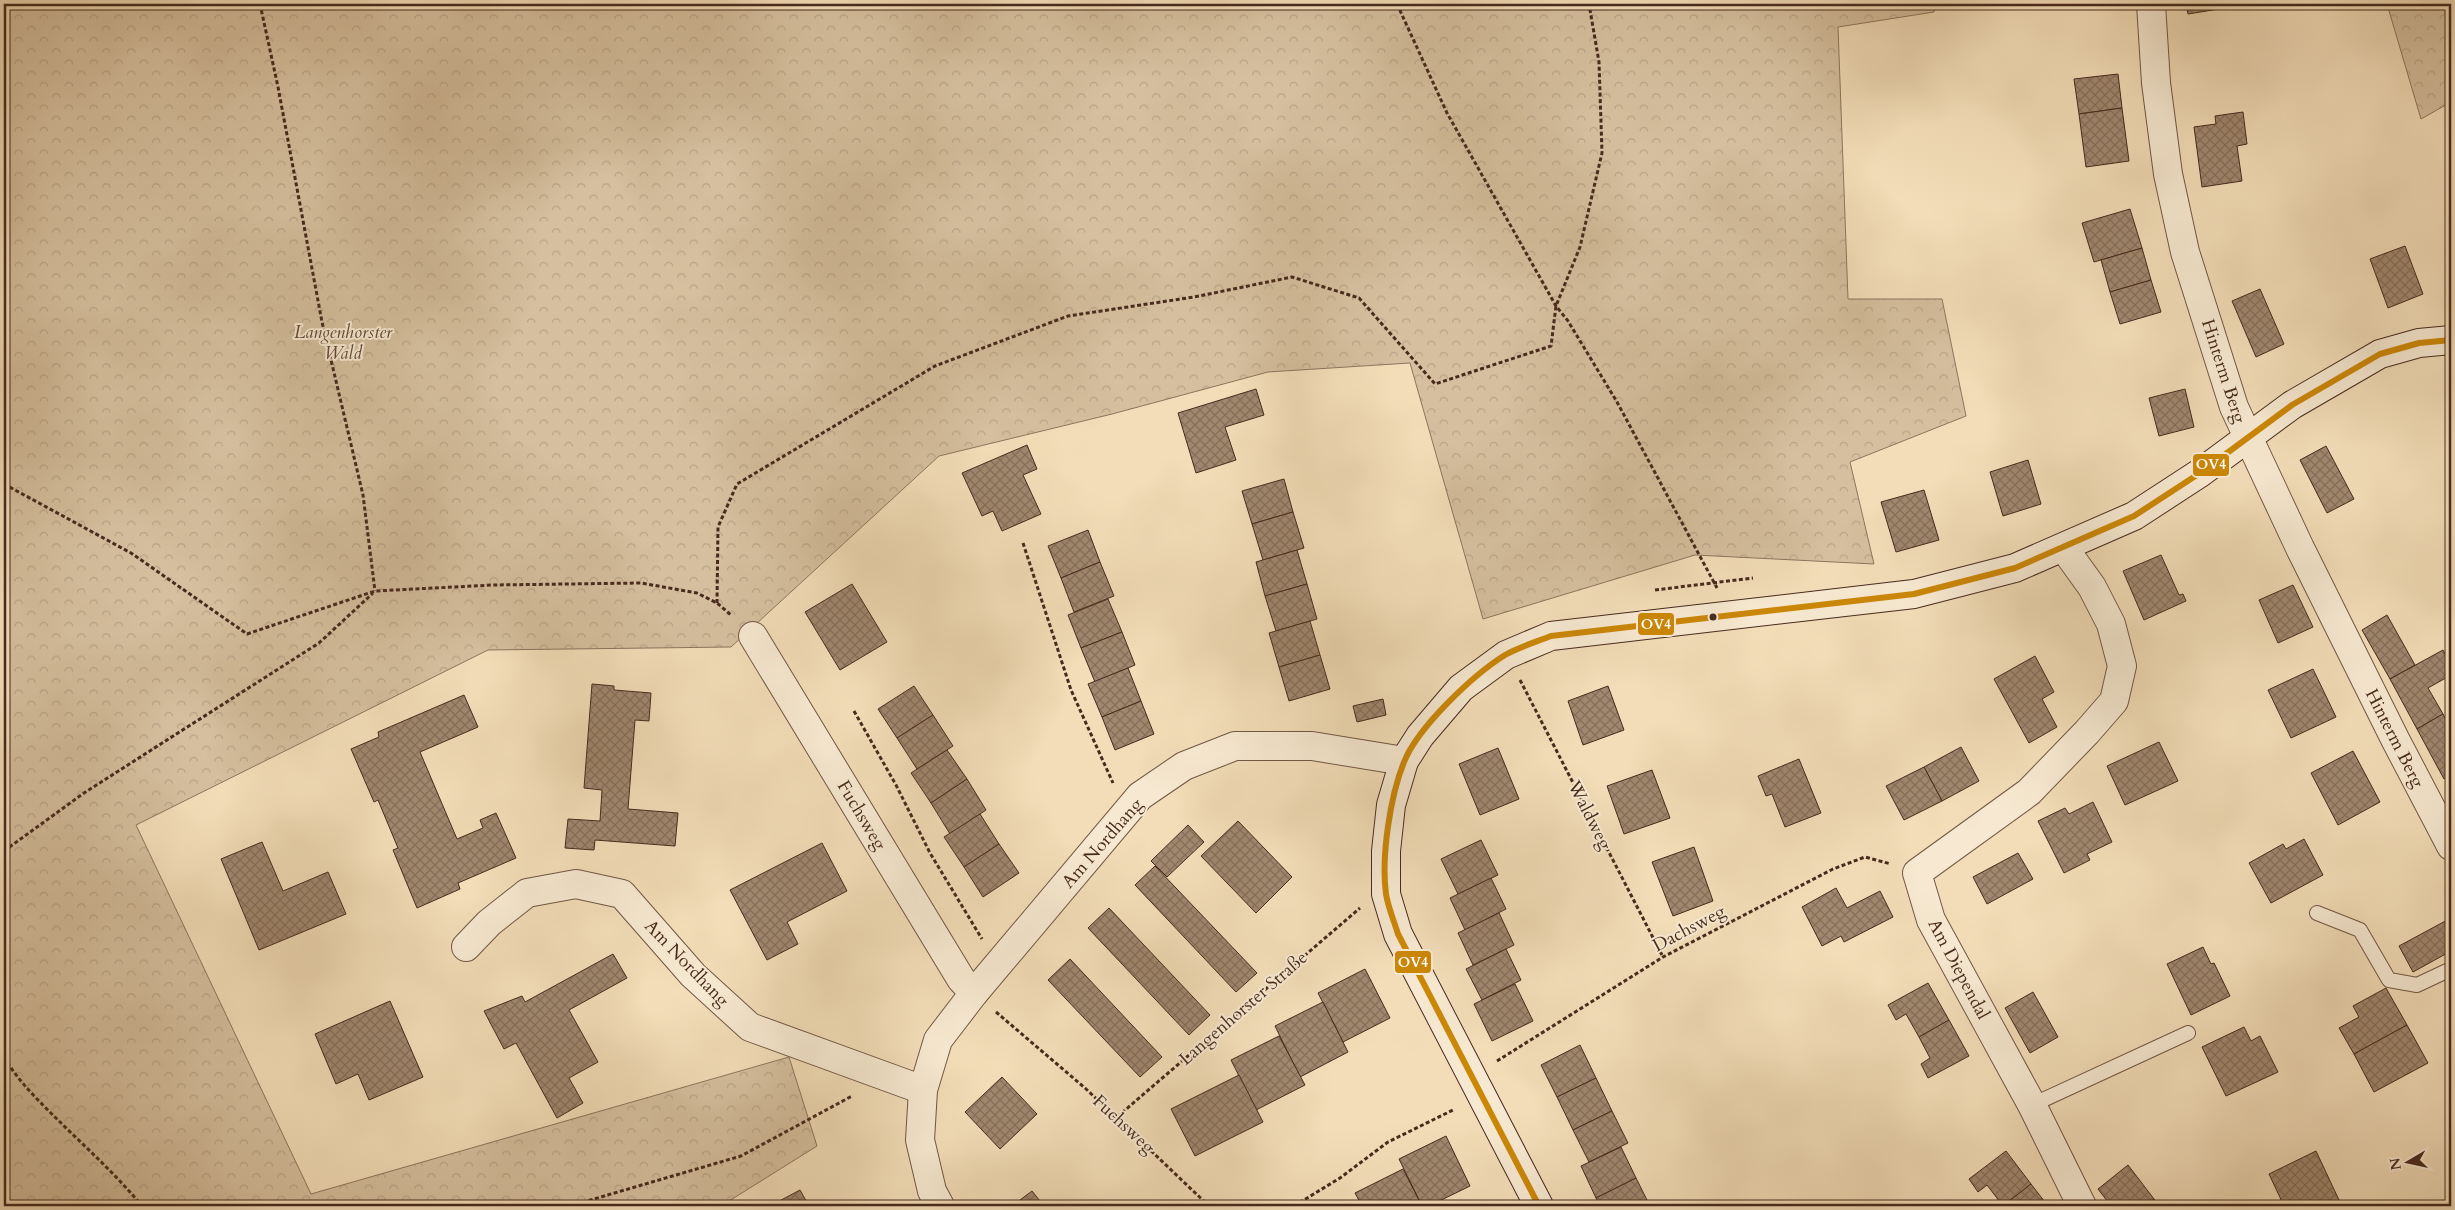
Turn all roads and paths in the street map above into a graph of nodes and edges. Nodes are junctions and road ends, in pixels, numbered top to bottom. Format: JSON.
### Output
{"nodes":[{"id":1,"x":260,"y":4,"type":"edge"},
{"id":2,"x":1397,"y":4,"type":"edge"},
{"id":3,"x":1589,"y":4,"type":"edge"},
{"id":4,"x":2151,"y":4,"type":"edge"},
{"id":5,"x":1556,"y":306,"type":"junction"},
{"id":6,"x":2451,"y":340,"type":"edge"},
{"id":7,"x":2246,"y":437,"type":"junction"},
{"id":8,"x":4,"y":484,"type":"edge"},
{"id":9,"x":1023,"y":544,"type":"dead end"},
{"id":10,"x":2064,"y":548,"type":"junction"},
{"id":11,"x":1753,"y":578,"type":"dead end"},
{"id":12,"x":1714,"y":582,"type":"junction"},
{"id":13,"x":1655,"y":590,"type":"dead end"},
{"id":14,"x":375,"y":591,"type":"junction"},
{"id":15,"x":718,"y":603,"type":"junction"},
{"id":16,"x":1732,"y":614,"type":"junction"},
{"id":17,"x":753,"y":636,"type":"joint"},
{"id":18,"x":1516,"y":673,"type":"dead end"},
{"id":19,"x":854,"y":711,"type":"dead end"},
{"id":20,"x":1404,"y":761,"type":"junction"},
{"id":21,"x":1117,"y":792,"type":"dead end"},
{"id":22,"x":2451,"y":846,"type":"edge"},
{"id":23,"x":4,"y":851,"type":"edge"},
{"id":24,"x":1918,"y":873,"type":"junction"},
{"id":25,"x":1364,"y":905,"type":"dead end"},
{"id":26,"x":2317,"y":913,"type":"dead end"},
{"id":27,"x":466,"y":947,"type":"dead end"},
{"id":28,"x":987,"y":948,"type":"dead end"},
{"id":29,"x":1663,"y":957,"type":"junction"},
{"id":30,"x":2451,"y":968,"type":"edge"},
{"id":31,"x":982,"y":1000,"type":"junction"},
{"id":32,"x":2188,"y":1033,"type":"dead end"},
{"id":33,"x":4,"y":1057,"type":"edge"},
{"id":34,"x":1496,"y":1062,"type":"dead end"},
{"id":35,"x":875,"y":1072,"type":"junction"},
{"id":36,"x":923,"y":1090,"type":"junction"},
{"id":37,"x":2032,"y":1105,"type":"junction"},
{"id":38,"x":1460,"y":1106,"type":"dead end"},
{"id":39,"x":1117,"y":1118,"type":"junction"},
{"id":40,"x":142,"y":1206,"type":"edge"},
{"id":41,"x":570,"y":1206,"type":"edge"},
{"id":42,"x":940,"y":1206,"type":"edge"},
{"id":43,"x":1209,"y":1206,"type":"edge"},
{"id":44,"x":1294,"y":1206,"type":"edge"},
{"id":45,"x":1539,"y":1206,"type":"edge"},
{"id":46,"x":2082,"y":1206,"type":"edge"}],
"edges":[{"from":1,"to":14,"type":"path"},
{"from":2,"to":5,"type":"path"},
{"from":3,"to":5,"type":"path"},
{"from":4,"to":7,"type":"street","name":"Hinterm Berg"},
{"from":5,"to":12,"type":"path"},
{"from":5,"to":15,"type":"path"},
{"from":6,"to":7,"type":"street"},
{"from":7,"to":10,"type":"street"},
{"from":7,"to":22,"type":"street","name":"Hinterm Berg"},
{"from":8,"to":14,"type":"path"},
{"from":9,"to":21,"type":"path"},
{"from":10,"to":16,"type":"street"},
{"from":10,"to":24,"type":"street"},
{"from":11,"to":12,"type":"path"},
{"from":12,"to":13,"type":"path"},
{"from":12,"to":16,"type":"path"},
{"from":14,"to":15,"type":"path"},
{"from":14,"to":23,"type":"path"},
{"from":15,"to":17,"type":"path"},
{"from":16,"to":20,"type":"street"},
{"from":17,"to":31,"type":"street","name":"Fuchsweg"},
{"from":18,"to":29,"type":"path","name":"Waldweg"},
{"from":19,"to":28,"type":"path"},
{"from":20,"to":31,"type":"street","name":"Am Nordhang"},
{"from":20,"to":45,"type":"street"},
{"from":24,"to":29,"type":"path","name":"Dachsweg"},
{"from":24,"to":37,"type":"street","name":"Am Diependal"},
{"from":25,"to":39,"type":"path","name":"Langenhorster Straße"},
{"from":26,"to":30,"type":"lane"},
{"from":27,"to":35,"type":"street","name":"Am Nordhang"},
{"from":29,"to":34,"type":"path","name":"Dachsweg"},
{"from":31,"to":36,"type":"street","name":"Am Nordhang"},
{"from":31,"to":39,"type":"path","name":"Fuchsweg"},
{"from":32,"to":37,"type":"lane"},
{"from":33,"to":40,"type":"path"},
{"from":35,"to":36,"type":"street","name":"Am Nordhang"},
{"from":35,"to":41,"type":"path"},
{"from":36,"to":42,"type":"street","name":"Am Nordhang"},
{"from":37,"to":46,"type":"street","name":"Am Diependal"},
{"from":38,"to":44,"type":"path"},
{"from":39,"to":43,"type":"path","name":"Fuchsweg"}]}
